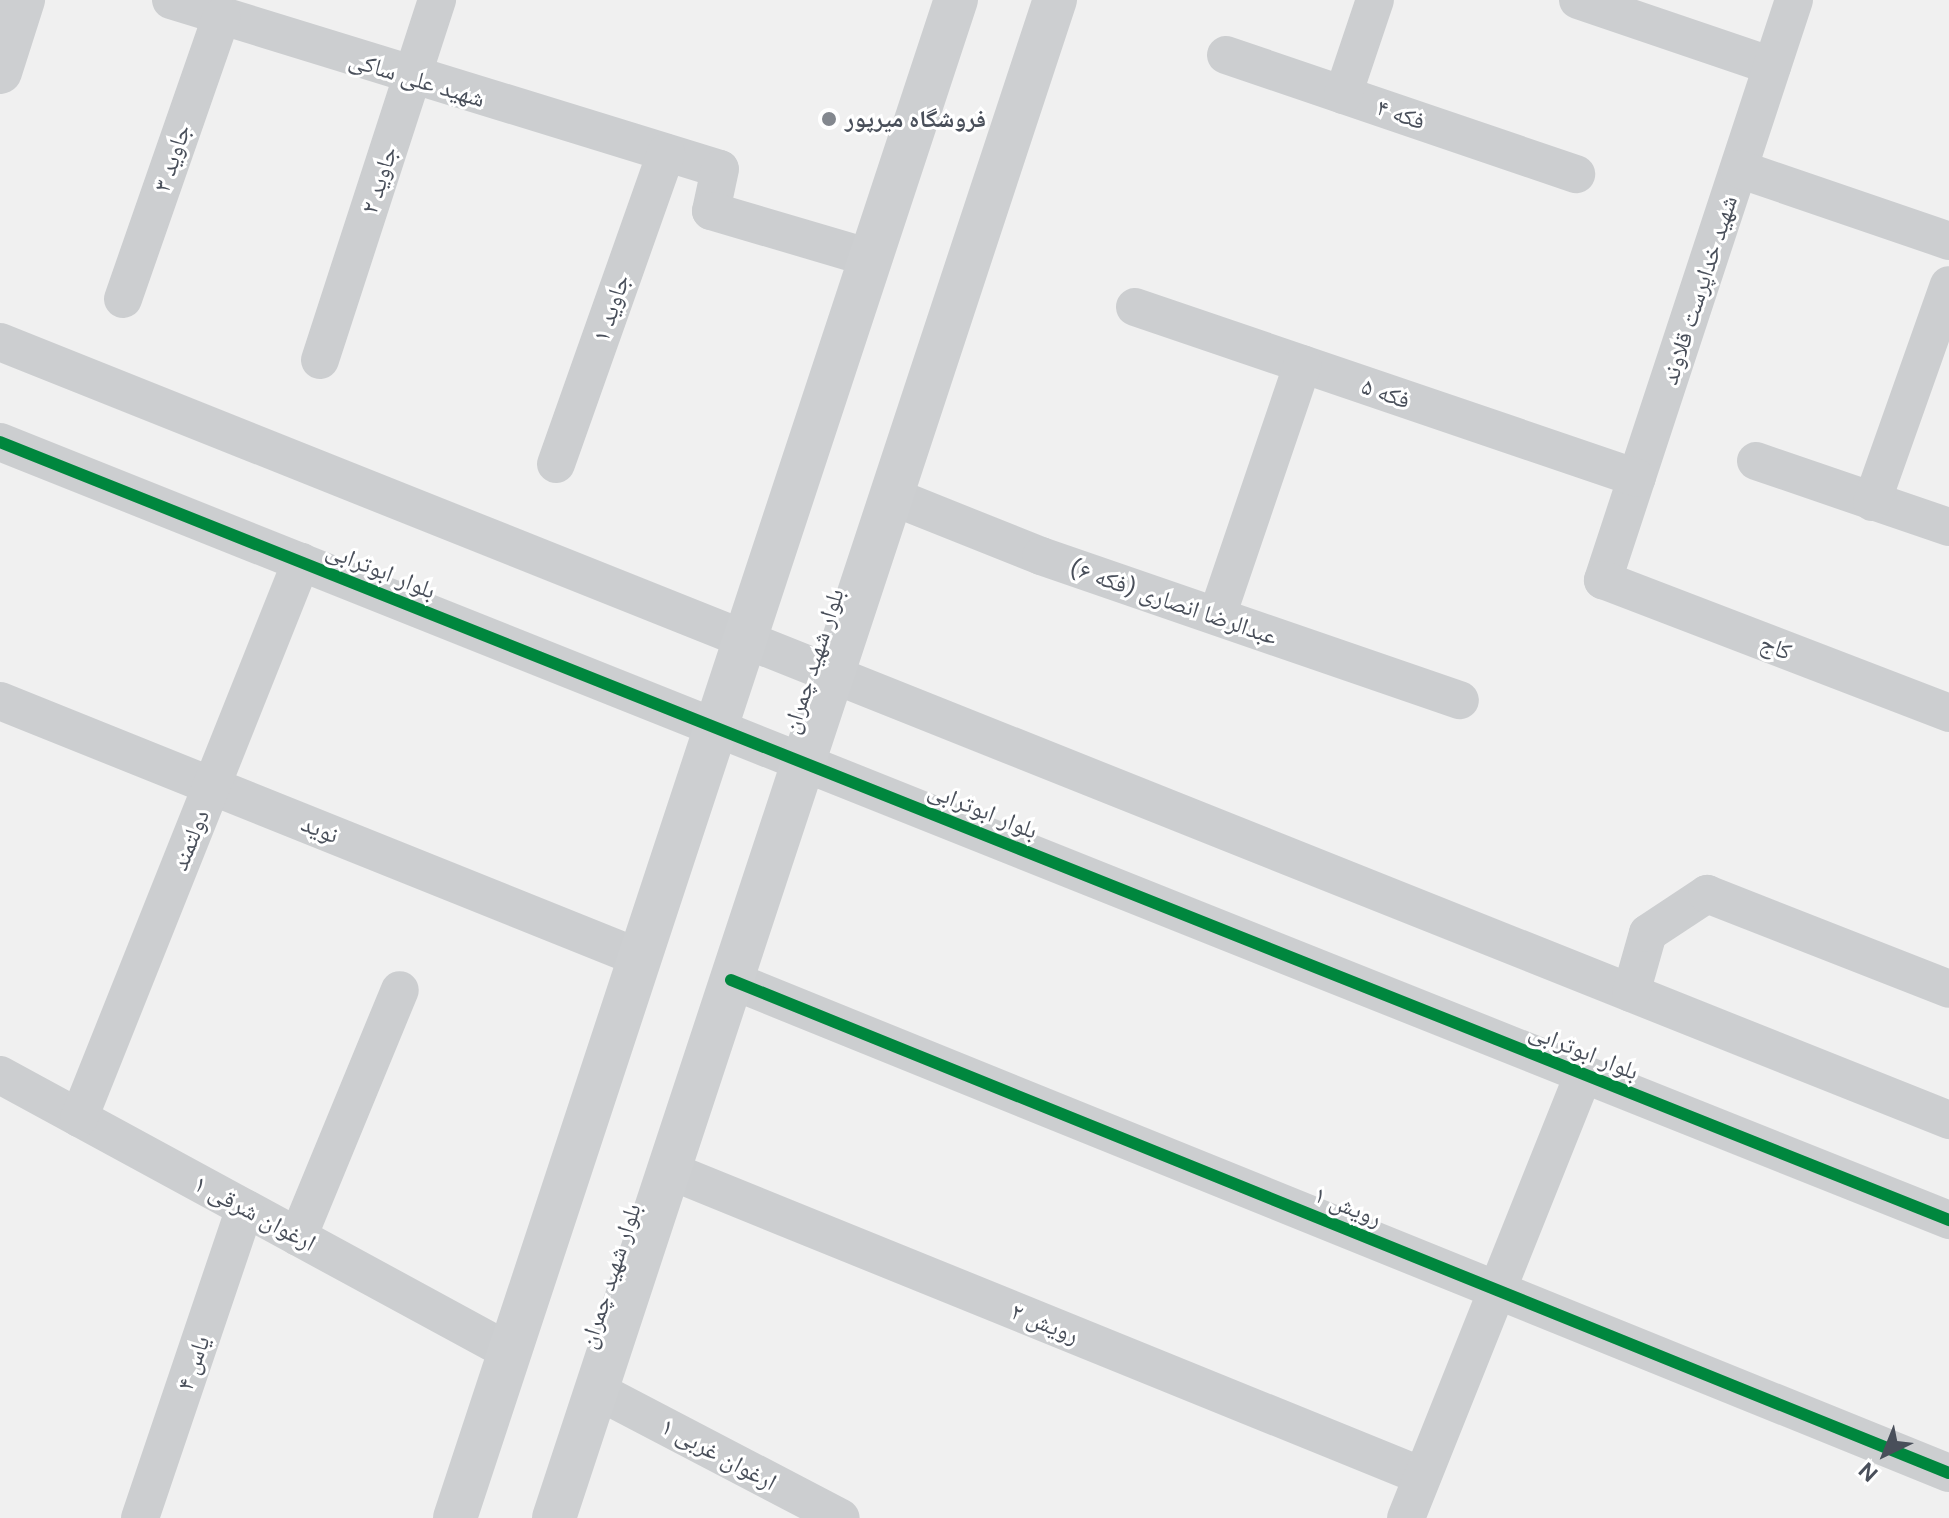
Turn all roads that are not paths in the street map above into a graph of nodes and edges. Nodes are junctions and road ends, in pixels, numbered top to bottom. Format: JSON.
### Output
{"nodes":[{"id":1,"x":23,"y":0,"type":"edge"},
{"id":2,"x":171,"y":0,"type":"edge"},
{"id":3,"x":437,"y":0,"type":"edge"},
{"id":4,"x":956,"y":0,"type":"edge"},
{"id":5,"x":1055,"y":0,"type":"edge"},
{"id":6,"x":1375,"y":0,"type":"edge"},
{"id":7,"x":1578,"y":0,"type":"edge"},
{"id":8,"x":1794,"y":0,"type":"edge"},
{"id":9,"x":221,"y":17,"type":"junction"},
{"id":10,"x":1226,"y":55,"type":"dead end"},
{"id":11,"x":1772,"y":66,"type":"junction"},
{"id":12,"x":0,"y":72,"type":"edge"},
{"id":13,"x":412,"y":78,"type":"junction"},
{"id":14,"x":1343,"y":95,"type":"junction"},
{"id":15,"x":666,"y":153,"type":"junction"},
{"id":16,"x":1739,"y":169,"type":"junction"},
{"id":17,"x":1576,"y":174,"type":"dead end"},
{"id":18,"x":1949,"y":241,"type":"edge"},
{"id":19,"x":871,"y":258,"type":"junction"},
{"id":20,"x":1949,"y":285,"type":"edge"},
{"id":21,"x":123,"y":299,"type":"dead end"},
{"id":22,"x":1135,"y":307,"type":"dead end"},
{"id":23,"x":0,"y":342,"type":"edge"},
{"id":24,"x":320,"y":360,"type":"dead end"},
{"id":25,"x":1303,"y":364,"type":"junction"},
{"id":26,"x":0,"y":442,"type":"edge"},
{"id":27,"x":1756,"y":461,"type":"dead end"},
{"id":28,"x":556,"y":464,"type":"dead end"},
{"id":29,"x":1637,"y":478,"type":"junction"},
{"id":30,"x":891,"y":496,"type":"junction"},
{"id":31,"x":1872,"y":502,"type":"junction"},
{"id":32,"x":1949,"y":527,"type":"edge"},
{"id":33,"x":301,"y":562,"type":"junction"},
{"id":34,"x":1603,"y":580,"type":"joint"},
{"id":35,"x":1217,"y":616,"type":"junction"},
{"id":36,"x":745,"y":640,"type":"junction"},
{"id":37,"x":832,"y":674,"type":"junction"},
{"id":38,"x":1460,"y":700,"type":"dead end"},
{"id":39,"x":0,"y":701,"type":"edge"},
{"id":40,"x":1949,"y":713,"type":"edge"},
{"id":41,"x":716,"y":727,"type":"junction"},
{"id":42,"x":803,"y":762,"type":"junction"},
{"id":43,"x":212,"y":786,"type":"junction"},
{"id":44,"x":640,"y":958,"type":"junction"},
{"id":45,"x":731,"y":980,"type":"junction"},
{"id":46,"x":1949,"y":989,"type":"edge"},
{"id":47,"x":400,"y":990,"type":"dead end"},
{"id":48,"x":1631,"y":993,"type":"junction"},
{"id":49,"x":1584,"y":1074,"type":"junction"},
{"id":50,"x":0,"y":1075,"type":"edge"},
{"id":51,"x":79,"y":1118,"type":"junction"},
{"id":52,"x":1949,"y":1120,"type":"edge"},
{"id":53,"x":668,"y":1170,"type":"junction"},
{"id":54,"x":245,"y":1208,"type":"junction"},
{"id":55,"x":1949,"y":1220,"type":"edge"},
{"id":56,"x":298,"y":1237,"type":"junction"},
{"id":57,"x":1497,"y":1290,"type":"junction"},
{"id":58,"x":510,"y":1352,"type":"junction"},
{"id":59,"x":596,"y":1390,"type":"junction"},
{"id":60,"x":1949,"y":1473,"type":"edge"},
{"id":61,"x":1422,"y":1476,"type":"junction"},
{"id":62,"x":140,"y":1518,"type":"edge"},
{"id":63,"x":455,"y":1518,"type":"edge"},
{"id":64,"x":554,"y":1518,"type":"edge"},
{"id":65,"x":841,"y":1518,"type":"edge"},
{"id":66,"x":1407,"y":1518,"type":"edge"}],
"edges":[{"from":1,"to":12,"type":"main road"},
{"from":2,"to":9,"type":"street","name":"شهید علی ساکی"},
{"from":3,"to":13,"type":"street","name":"جاوید ۲"},
{"from":4,"to":19,"type":"main road"},
{"from":5,"to":30,"type":"main road","name":"بلوار شهید چمران"},
{"from":6,"to":14,"type":"street"},
{"from":7,"to":11,"type":"street"},
{"from":8,"to":11,"type":"street","name":"شهید خداپرست قلاوند"},
{"from":9,"to":13,"type":"street","name":"شهید علی ساکی"},
{"from":9,"to":21,"type":"street","name":"جاوید ۳"},
{"from":10,"to":14,"type":"street","name":"فکه ۴"},
{"from":11,"to":16,"type":"street","name":"شهید خداپرست قلاوند"},
{"from":13,"to":15,"type":"street","name":"شهید علی ساکی"},
{"from":13,"to":24,"type":"street","name":"جاوید ۲"},
{"from":14,"to":17,"type":"street","name":"فکه ۴"},
{"from":15,"to":19,"type":"street","name":"شهید علی ساکی"},
{"from":15,"to":28,"type":"street","name":"جاوید ۱"},
{"from":16,"to":18,"type":"street"},
{"from":16,"to":29,"type":"street","name":"شهید خداپرست قلاوند"},
{"from":19,"to":36,"type":"main road"},
{"from":20,"to":31,"type":"street"},
{"from":22,"to":25,"type":"street","name":"فکه ۵"},
{"from":23,"to":36,"type":"street"},
{"from":25,"to":29,"type":"street","name":"فکه ۵"},
{"from":25,"to":35,"type":"street"},
{"from":26,"to":33,"type":"street","name":"بلوار ابوترابی"},
{"from":27,"to":31,"type":"street"},
{"from":29,"to":34,"type":"street","name":"شهید خداپرست قلاوند"},
{"from":30,"to":35,"type":"street","name":"عبدالرضا انصاری (فکه ۶)"},
{"from":30,"to":37,"type":"main road","name":"بلوار شهید چمران"},
{"from":31,"to":32,"type":"street"},
{"from":33,"to":41,"type":"street","name":"بلوار ابوترابی"},
{"from":33,"to":43,"type":"street","name":"دولتمند"},
{"from":34,"to":40,"type":"street","name":"کاج"},
{"from":35,"to":38,"type":"street","name":"عبدالرضا انصاری (فکه ۶)"},
{"from":36,"to":37,"type":"street"},
{"from":36,"to":41,"type":"main road"},
{"from":37,"to":42,"type":"main road","name":"بلوار شهید چمران"},
{"from":37,"to":48,"type":"street"},
{"from":39,"to":43,"type":"street","name":"نوید"},
{"from":41,"to":42,"type":"street","name":"بلوار ابوترابی"},
{"from":41,"to":44,"type":"main road"},
{"from":42,"to":45,"type":"main road","name":"بلوار شهید چمران"},
{"from":42,"to":49,"type":"street","name":"بلوار ابوترابی"},
{"from":43,"to":44,"type":"street","name":"نوید"},
{"from":43,"to":51,"type":"street","name":"دولتمند"},
{"from":44,"to":58,"type":"main road"},
{"from":45,"to":53,"type":"main road","name":"بلوار شهید چمران"},
{"from":45,"to":57,"type":"street","name":"رویش ۱"},
{"from":46,"to":48,"type":"street"},
{"from":47,"to":56,"type":"street"},
{"from":48,"to":52,"type":"street"},
{"from":49,"to":55,"type":"street","name":"بلوار ابوترابی"},
{"from":49,"to":57,"type":"street"},
{"from":50,"to":51,"type":"street","name":"ارغوان شرقی ۱"},
{"from":51,"to":54,"type":"street","name":"ارغوان شرقی ۱"},
{"from":53,"to":59,"type":"main road","name":"بلوار شهید چمران"},
{"from":53,"to":61,"type":"street","name":"رویش ۲"},
{"from":54,"to":56,"type":"street","name":"ارغوان شرقی ۱"},
{"from":54,"to":62,"type":"street","name":"یاس ۴"},
{"from":56,"to":58,"type":"street","name":"ارغوان شرقی ۱"},
{"from":57,"to":60,"type":"street","name":"رویش ۱"},
{"from":57,"to":61,"type":"street"},
{"from":58,"to":63,"type":"main road"},
{"from":59,"to":64,"type":"main road","name":"بلوار شهید چمران"},
{"from":59,"to":65,"type":"street","name":"ارغوان غربی ۱"},
{"from":61,"to":66,"type":"street"}]}
